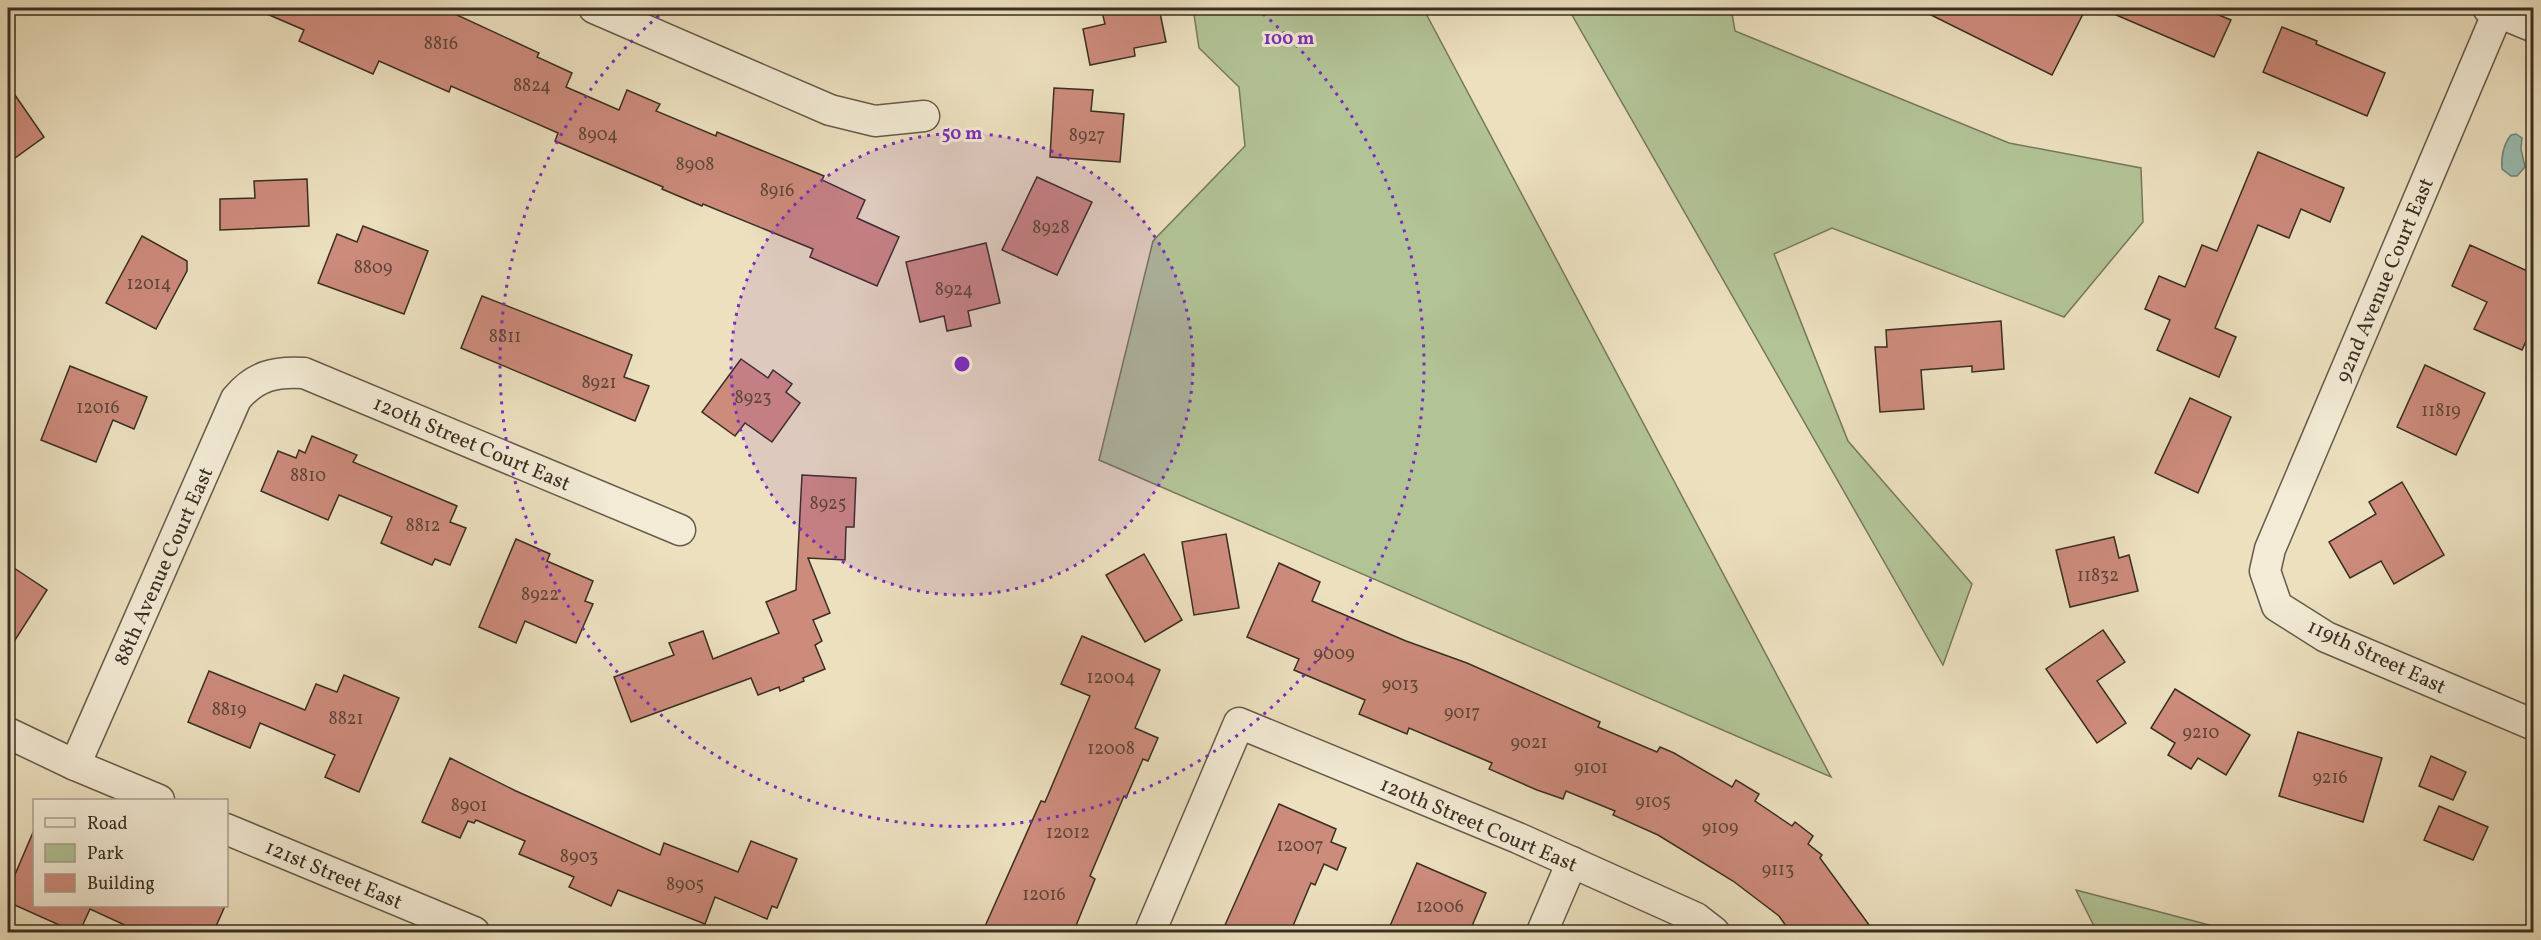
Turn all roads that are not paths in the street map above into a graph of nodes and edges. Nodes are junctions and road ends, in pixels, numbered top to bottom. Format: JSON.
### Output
{"nodes":[{"id":1,"x":594,"y":8,"type":"edge"},
{"id":2,"x":2493,"y":10,"type":"edge"},
{"id":3,"x":2534,"y":27,"type":"edge"},
{"id":4,"x":924,"y":116,"type":"dead end"},
{"id":5,"x":262,"y":376,"type":"joint"},
{"id":6,"x":680,"y":530,"type":"dead end"},
{"id":7,"x":2270,"y":549,"type":"joint"},
{"id":8,"x":2534,"y":725,"type":"edge"},
{"id":9,"x":8,"y":733,"type":"edge"},
{"id":10,"x":75,"y":765,"type":"junction"},
{"id":11,"x":154,"y":799,"type":"edge"},
{"id":12,"x":228,"y":830,"type":"edge"},
{"id":13,"x":1572,"y":862,"type":"junction"},
{"id":14,"x":474,"y":933,"type":"edge"},
{"id":15,"x":1150,"y":933,"type":"edge"},
{"id":16,"x":1542,"y":933,"type":"edge"},
{"id":17,"x":1714,"y":933,"type":"edge"}],
"edges":[{"from":1,"to":4,"type":"street"},
{"from":2,"to":3,"type":"street"},
{"from":2,"to":7,"type":"street","name":"92nd Avenue Court East"},
{"from":5,"to":6,"type":"street","name":"120th Street Court East"},
{"from":5,"to":10,"type":"street","name":"88th Avenue Court East"},
{"from":7,"to":8,"type":"street","name":"119th Street East"},
{"from":9,"to":10,"type":"street"},
{"from":10,"to":11,"type":"street"},
{"from":12,"to":14,"type":"street","name":"121st Street East"},
{"from":13,"to":15,"type":"street","name":"120th Street Court East"},
{"from":13,"to":16,"type":"street"},
{"from":13,"to":17,"type":"street","name":"120th Street Court East"}]}
